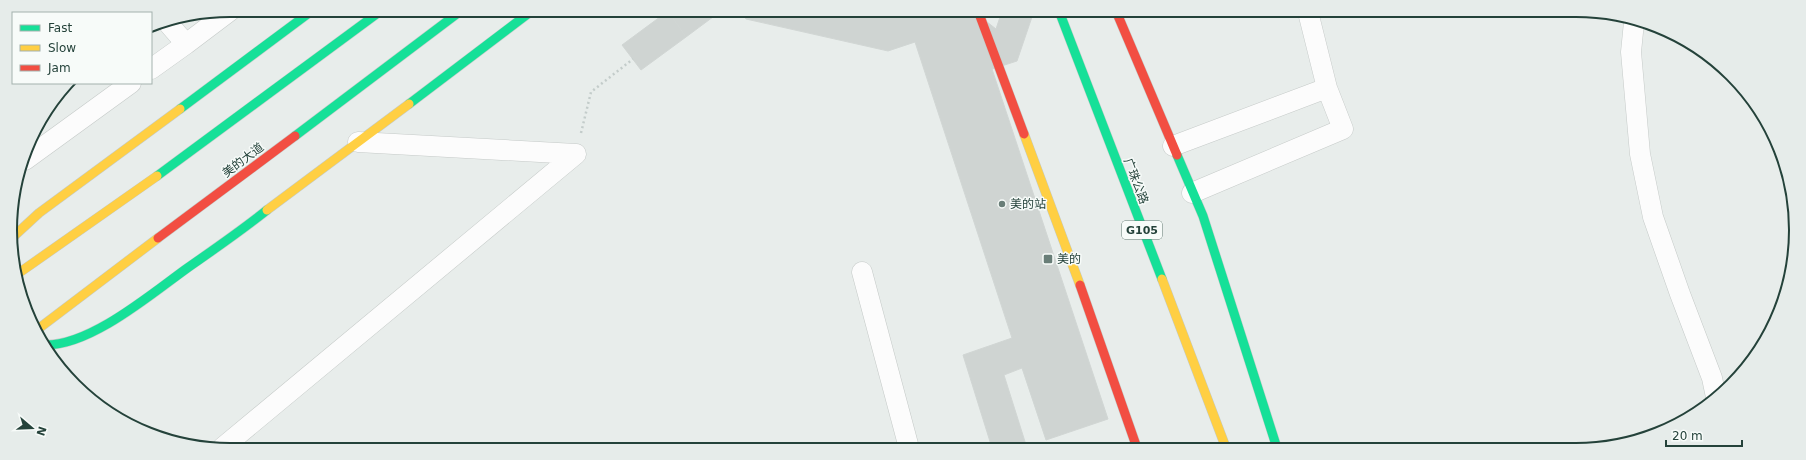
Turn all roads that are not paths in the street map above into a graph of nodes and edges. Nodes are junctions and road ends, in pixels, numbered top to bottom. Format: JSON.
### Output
{"nodes":[{"id":1,"x":222,"y":17,"type":"edge"},
{"id":2,"x":304,"y":17,"type":"edge"},
{"id":3,"x":373,"y":17,"type":"edge"},
{"id":4,"x":453,"y":17,"type":"edge"},
{"id":5,"x":524,"y":17,"type":"edge"},
{"id":6,"x":980,"y":17,"type":"edge"},
{"id":7,"x":1061,"y":17,"type":"edge"},
{"id":8,"x":1118,"y":17,"type":"edge"},
{"id":9,"x":1309,"y":17,"type":"edge"},
{"id":10,"x":1634,"y":25,"type":"edge"},
{"id":11,"x":170,"y":26,"type":"edge"},
{"id":12,"x":186,"y":44,"type":"junction"},
{"id":13,"x":152,"y":68,"type":"edge"},
{"id":14,"x":130,"y":84,"type":"edge"},
{"id":15,"x":1327,"y":88,"type":"junction"},
{"id":16,"x":358,"y":142,"type":"junction"},
{"id":17,"x":1172,"y":146,"type":"junction"},
{"id":18,"x":30,"y":156,"type":"edge"},
{"id":19,"x":1192,"y":193,"type":"junction"},
{"id":20,"x":17,"y":233,"type":"edge"},
{"id":21,"x":21,"y":272,"type":"edge"},
{"id":22,"x":862,"y":272,"type":"dead end"},
{"id":23,"x":40,"y":326,"type":"edge"},
{"id":24,"x":51,"y":345,"type":"edge"},
{"id":25,"x":1715,"y":391,"type":"edge"},
{"id":26,"x":228,"y":443,"type":"edge"},
{"id":27,"x":908,"y":443,"type":"edge"},
{"id":28,"x":1135,"y":443,"type":"edge"},
{"id":29,"x":1224,"y":443,"type":"edge"},
{"id":30,"x":1275,"y":443,"type":"edge"}],
"edges":[{"from":1,"to":12,"type":"street"},
{"from":2,"to":20,"type":"main road"},
{"from":3,"to":21,"type":"main road"},
{"from":4,"to":23,"type":"main road","name":"美的大道"},
{"from":5,"to":16,"type":"main road"},
{"from":6,"to":28,"type":"main road"},
{"from":7,"to":29,"type":"main road","name":"广珠公路","number":"G105"},
{"from":8,"to":17,"type":"main road"},
{"from":9,"to":15,"type":"street"},
{"from":10,"to":25,"type":"street"},
{"from":11,"to":12,"type":"street"},
{"from":12,"to":13,"type":"street"},
{"from":14,"to":18,"type":"street"},
{"from":15,"to":17,"type":"street"},
{"from":15,"to":19,"type":"street"},
{"from":16,"to":24,"type":"main road"},
{"from":16,"to":26,"type":"street"},
{"from":17,"to":19,"type":"main road"},
{"from":19,"to":30,"type":"main road"},
{"from":22,"to":27,"type":"street"}]}
